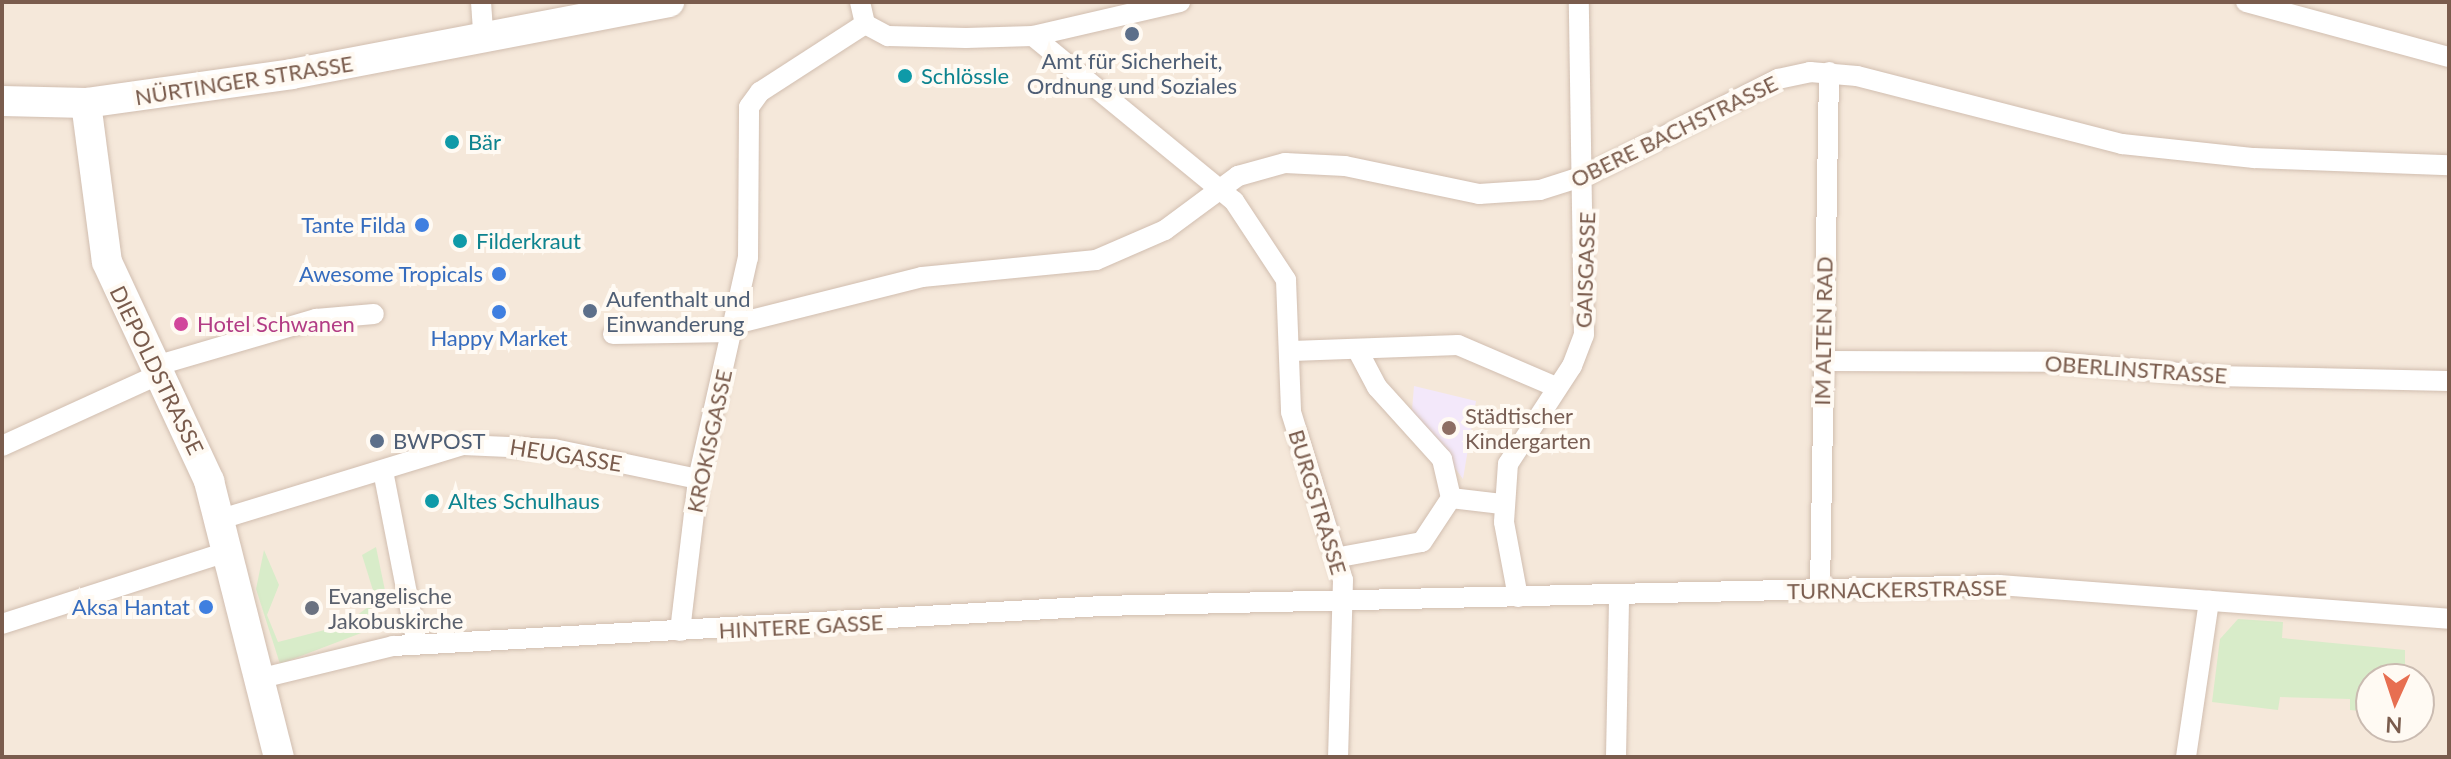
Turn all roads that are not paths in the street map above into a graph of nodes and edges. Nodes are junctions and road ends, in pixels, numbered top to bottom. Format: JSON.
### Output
{"nodes":[{"id":1,"x":481,"y":2,"type":"edge"},
{"id":2,"x":669,"y":2,"type":"edge"},
{"id":3,"x":860,"y":2,"type":"edge"},
{"id":4,"x":1180,"y":2,"type":"edge"},
{"id":5,"x":1579,"y":2,"type":"edge"},
{"id":6,"x":2246,"y":2,"type":"edge"},
{"id":7,"x":865,"y":24,"type":"junction"},
{"id":8,"x":1033,"y":36,"type":"junction"},
{"id":9,"x":484,"y":41,"type":"junction"},
{"id":10,"x":2449,"y":57,"type":"edge"},
{"id":11,"x":1829,"y":72,"type":"junction"},
{"id":12,"x":2,"y":101,"type":"edge"},
{"id":13,"x":86,"y":103,"type":"junction"},
{"id":14,"x":2449,"y":165,"type":"edge"},
{"id":15,"x":1587,"y":175,"type":"junction"},
{"id":16,"x":1217,"y":187,"type":"junction"},
{"id":17,"x":374,"y":314,"type":"dead end"},
{"id":18,"x":734,"y":328,"type":"junction"},
{"id":19,"x":613,"y":334,"type":"dead end"},
{"id":20,"x":1357,"y":349,"type":"junction"},
{"id":21,"x":1292,"y":351,"type":"junction"},
{"id":22,"x":1824,"y":361,"type":"junction"},
{"id":23,"x":158,"y":370,"type":"junction"},
{"id":24,"x":2449,"y":381,"type":"edge"},
{"id":25,"x":1556,"y":387,"type":"junction"},
{"id":26,"x":2,"y":446,"type":"edge"},
{"id":27,"x":383,"y":471,"type":"junction"},
{"id":28,"x":698,"y":479,"type":"junction"},
{"id":29,"x":1451,"y":498,"type":"junction"},
{"id":30,"x":1502,"y":504,"type":"junction"},
{"id":31,"x":221,"y":519,"type":"junction"},
{"id":32,"x":229,"y":551,"type":"junction"},
{"id":33,"x":1340,"y":557,"type":"junction"},
{"id":34,"x":1820,"y":590,"type":"junction"},
{"id":35,"x":1619,"y":595,"type":"junction"},
{"id":36,"x":1518,"y":597,"type":"junction"},
{"id":37,"x":1344,"y":601,"type":"junction"},
{"id":38,"x":2209,"y":601,"type":"junction"},
{"id":39,"x":2449,"y":619,"type":"edge"},
{"id":40,"x":2,"y":624,"type":"edge"},
{"id":41,"x":680,"y":631,"type":"junction"},
{"id":42,"x":417,"y":644,"type":"junction"},
{"id":43,"x":262,"y":678,"type":"junction"},
{"id":44,"x":279,"y":757,"type":"edge"},
{"id":45,"x":1338,"y":757,"type":"edge"},
{"id":46,"x":1616,"y":757,"type":"edge"},
{"id":47,"x":2186,"y":757,"type":"edge"}],
"edges":[{"from":1,"to":9,"type":"street"},
{"from":2,"to":9,"type":"main road","name":"NÜRTINGER STRASSE"},
{"from":3,"to":7,"type":"street"},
{"from":4,"to":8,"type":"street"},
{"from":5,"to":15,"type":"street","name":"GAISGASSE"},
{"from":6,"to":10,"type":"street"},
{"from":7,"to":8,"type":"street"},
{"from":7,"to":18,"type":"street","name":"KROKISGASSE"},
{"from":8,"to":16,"type":"street","name":"BURGSTRASSE"},
{"from":9,"to":13,"type":"main road","name":"NÜRTINGER STRASSE"},
{"from":11,"to":14,"type":"street","name":"OBERE BACHSTRASSE"},
{"from":11,"to":15,"type":"street","name":"OBERE BACHSTRASSE"},
{"from":11,"to":22,"type":"street","name":"IM ALTEN RAD"},
{"from":12,"to":13,"type":"main road","name":"NÜRTINGER STRASSE"},
{"from":13,"to":23,"type":"main road","name":"DIEPOLDSTRASSE"},
{"from":15,"to":16,"type":"street","name":"OBERE BACHSTRASSE"},
{"from":15,"to":25,"type":"street","name":"GAISGASSE"},
{"from":16,"to":18,"type":"street","name":"OBERE BACHSTRASSE"},
{"from":16,"to":21,"type":"street","name":"BURGSTRASSE"},
{"from":17,"to":23,"type":"street"},
{"from":18,"to":19,"type":"street","name":"OBERE BACHSTRASSE"},
{"from":18,"to":28,"type":"street","name":"KROKISGASSE"},
{"from":20,"to":21,"type":"street"},
{"from":20,"to":25,"type":"street"},
{"from":20,"to":29,"type":"street"},
{"from":21,"to":33,"type":"street","name":"BURGSTRASSE"},
{"from":22,"to":24,"type":"street","name":"OBERLINSTRASSE"},
{"from":22,"to":34,"type":"street","name":"IM ALTEN RAD"},
{"from":23,"to":26,"type":"street"},
{"from":23,"to":31,"type":"main road","name":"DIEPOLDSTRASSE"},
{"from":25,"to":30,"type":"street","name":"GAISGASSE"},
{"from":27,"to":28,"type":"street","name":"HEUGASSE"},
{"from":27,"to":31,"type":"street","name":"HEUGASSE"},
{"from":27,"to":42,"type":"street"},
{"from":28,"to":41,"type":"street","name":"KROKISGASSE"},
{"from":29,"to":30,"type":"street"},
{"from":29,"to":33,"type":"street"},
{"from":30,"to":36,"type":"street"},
{"from":31,"to":32,"type":"main road","name":"DIEPOLDSTRASSE"},
{"from":32,"to":40,"type":"street"},
{"from":32,"to":43,"type":"main road","name":"DIEPOLDSTRASSE"},
{"from":33,"to":37,"type":"street","name":"BURGSTRASSE"},
{"from":34,"to":35,"type":"street","name":"TURNACKERSTRASSE"},
{"from":34,"to":38,"type":"street","name":"TURNACKERSTRASSE"},
{"from":35,"to":36,"type":"street","name":"TURNACKERSTRASSE"},
{"from":35,"to":46,"type":"street"},
{"from":36,"to":37,"type":"street","name":"TURNACKERSTRASSE"},
{"from":37,"to":41,"type":"street","name":"HINTERE GASSE"},
{"from":37,"to":45,"type":"street","name":"BURGSTRASSE"},
{"from":38,"to":39,"type":"street","name":"TURNACKERSTRASSE"},
{"from":38,"to":47,"type":"street"},
{"from":41,"to":42,"type":"street","name":"HINTERE GASSE"},
{"from":42,"to":43,"type":"street","name":"HINTERE GASSE"},
{"from":43,"to":44,"type":"main road","name":"DIEPOLDSTRASSE"}]}
